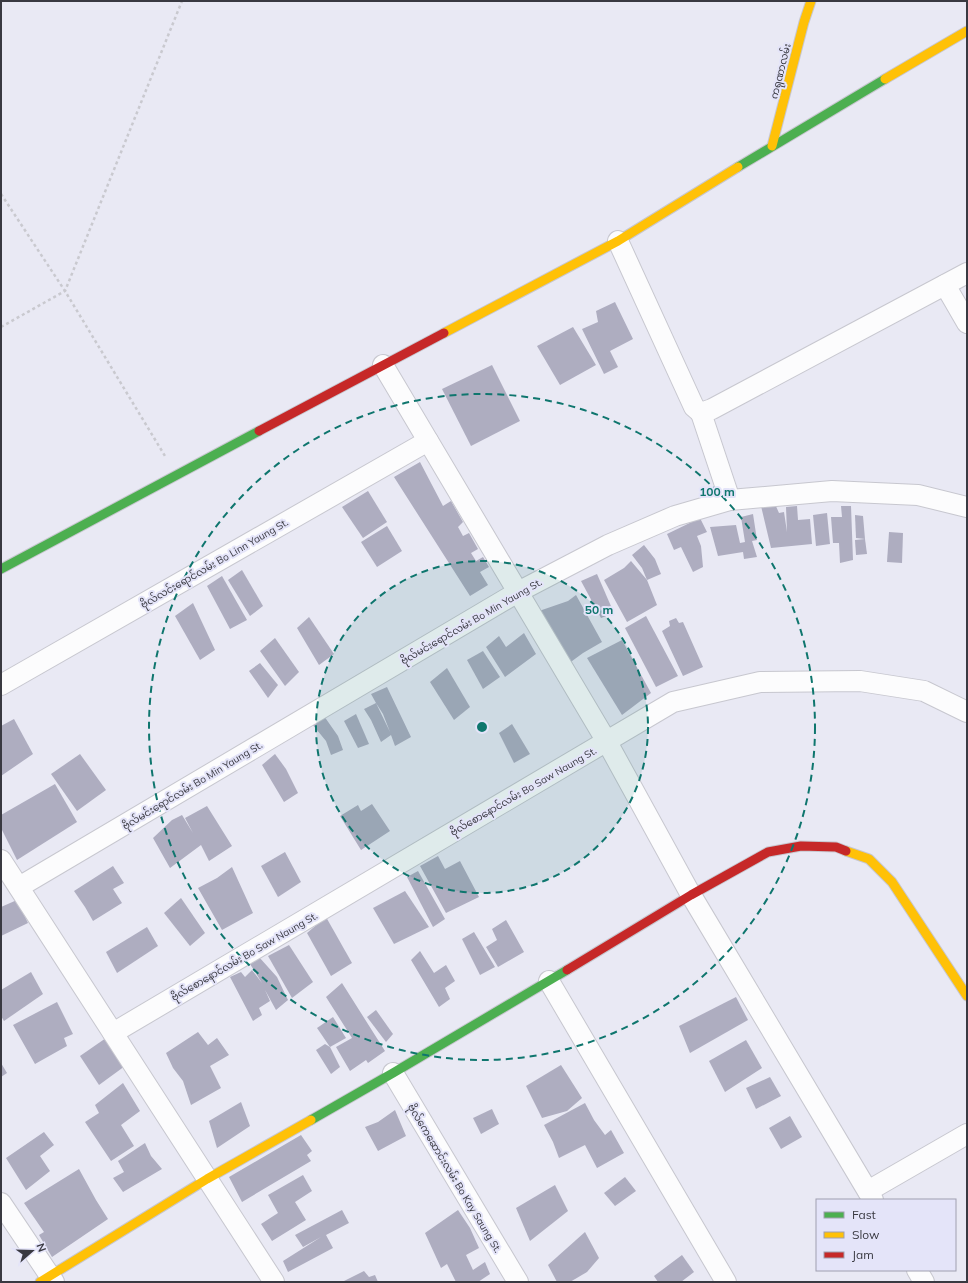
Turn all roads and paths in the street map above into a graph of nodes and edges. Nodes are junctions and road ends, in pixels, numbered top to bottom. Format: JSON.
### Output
{"nodes":[{"id":1,"x":182,"y":1,"type":"edge"},
{"id":2,"x":811,"y":1,"type":"edge"},
{"id":3,"x":967,"y":31,"type":"edge"},
{"id":4,"x":772,"y":146,"type":"junction"},
{"id":5,"x":1,"y":194,"type":"edge"},
{"id":6,"x":618,"y":241,"type":"junction"},
{"id":7,"x":967,"y":273,"type":"edge"},
{"id":8,"x":945,"y":285,"type":"junction"},
{"id":9,"x":65,"y":290,"type":"junction"},
{"id":10,"x":967,"y":322,"type":"edge"},
{"id":11,"x":1,"y":327,"type":"edge"},
{"id":12,"x":382,"y":365,"type":"junction"},
{"id":13,"x":701,"y":413,"type":"junction"},
{"id":14,"x":428,"y":441,"type":"junction"},
{"id":15,"x":177,"y":474,"type":"junction"},
{"id":16,"x":730,"y":500,"type":"junction"},
{"id":17,"x":967,"y":507,"type":"edge"},
{"id":18,"x":1,"y":569,"type":"edge"},
{"id":19,"x":518,"y":592,"type":"junction"},
{"id":20,"x":1,"y":685,"type":"edge"},
{"id":21,"x":967,"y":712,"type":"edge"},
{"id":22,"x":606,"y":742,"type":"junction"},
{"id":23,"x":1,"y":860,"type":"edge"},
{"id":24,"x":19,"y":887,"type":"junction"},
{"id":25,"x":691,"y":895,"type":"junction"},
{"id":26,"x":549,"y":981,"type":"junction"},
{"id":27,"x":967,"y":996,"type":"edge"},
{"id":28,"x":113,"y":1033,"type":"junction"},
{"id":29,"x":393,"y":1073,"type":"junction"},
{"id":30,"x":967,"y":1134,"type":"edge"},
{"id":31,"x":207,"y":1179,"type":"junction"},
{"id":32,"x":870,"y":1196,"type":"edge"},
{"id":33,"x":1,"y":1203,"type":"edge"},
{"id":34,"x":918,"y":1271,"type":"edge"},
{"id":35,"x":48,"y":1280,"type":"edge"},
{"id":36,"x":274,"y":1282,"type":"edge"},
{"id":37,"x":518,"y":1282,"type":"edge"},
{"id":38,"x":726,"y":1282,"type":"edge"},
{"id":39,"x":924,"y":1282,"type":"edge"}],
"edges":[{"from":1,"to":9,"type":"path"},
{"from":2,"to":4,"type":"street","name":"ကရုဏာလမ်း"},
{"from":3,"to":4,"type":"street"},
{"from":4,"to":6,"type":"street"},
{"from":5,"to":9,"type":"path"},
{"from":6,"to":12,"type":"street"},
{"from":6,"to":13,"type":"street"},
{"from":7,"to":8,"type":"street"},
{"from":8,"to":10,"type":"street"},
{"from":8,"to":13,"type":"street"},
{"from":9,"to":11,"type":"path"},
{"from":9,"to":15,"type":"path"},
{"from":12,"to":14,"type":"street"},
{"from":12,"to":15,"type":"street"},
{"from":13,"to":16,"type":"street"},
{"from":14,"to":19,"type":"street"},
{"from":14,"to":20,"type":"street","name":"ဗိုလ်လင်းရောင်လမ်း Bo Linn Yaung St."},
{"from":15,"to":18,"type":"street"},
{"from":16,"to":17,"type":"street","name":"ဗိုလ်မင်းရောင်လမ်း Bo Min Yaung St."},
{"from":16,"to":19,"type":"street","name":"ဗိုလ်မင်းရောင်လမ်း Bo Min Yaung St."},
{"from":19,"to":22,"type":"street"},
{"from":19,"to":24,"type":"street","name":"ဗိုလ်မင်းရောင်လမ်း Bo Min Yaung St."},
{"from":21,"to":22,"type":"street","name":"ဗိုလ်စောနောင်လမ်း Bo Saw Naung St."},
{"from":22,"to":25,"type":"street"},
{"from":22,"to":28,"type":"street","name":"ဗိုလ်စောနောင်လမ်း Bo Saw Naung St."},
{"from":23,"to":24,"type":"street"},
{"from":24,"to":28,"type":"street"},
{"from":25,"to":26,"type":"street"},
{"from":25,"to":27,"type":"street"},
{"from":25,"to":32,"type":"street"},
{"from":26,"to":29,"type":"street"},
{"from":26,"to":38,"type":"street"},
{"from":28,"to":31,"type":"street"},
{"from":29,"to":31,"type":"street"},
{"from":29,"to":37,"type":"street","name":"ဗိုလ်ကေဆောင်းလမ်း Bo Kay Saung St."},
{"from":30,"to":32,"type":"street"},
{"from":31,"to":35,"type":"street"},
{"from":31,"to":36,"type":"street"},
{"from":33,"to":35,"type":"street"},
{"from":34,"to":39,"type":"street"}]}
